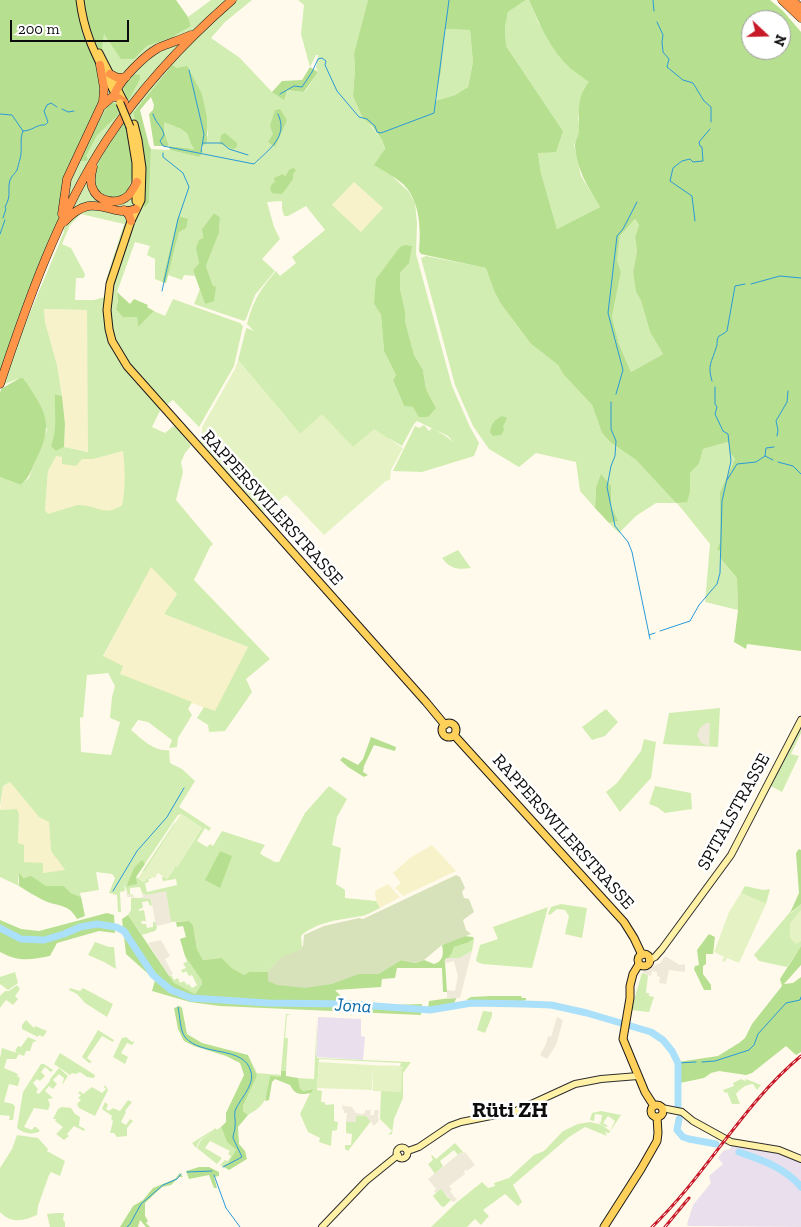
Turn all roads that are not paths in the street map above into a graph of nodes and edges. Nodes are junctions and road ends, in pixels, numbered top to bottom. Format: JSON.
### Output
{"nodes":[{"id":1,"x":80,"y":0,"type":"edge"},
{"id":2,"x":84,"y":0,"type":"edge"},
{"id":3,"x":232,"y":0,"type":"edge"},
{"id":4,"x":782,"y":0,"type":"edge"},
{"id":5,"x":792,"y":0,"type":"edge"},
{"id":6,"x":801,"y":8,"type":"edge"},
{"id":7,"x":801,"y":18,"type":"edge"},
{"id":8,"x":197,"y":31,"type":"junction"},
{"id":9,"x":100,"y":65,"type":"junction"},
{"id":10,"x":110,"y":74,"type":"junction"},
{"id":11,"x":126,"y":77,"type":"junction"},
{"id":12,"x":120,"y":97,"type":"junction"},
{"id":13,"x":101,"y":108,"type":"junction"},
{"id":14,"x":132,"y":126,"type":"junction"},
{"id":15,"x":94,"y":161,"type":"junction"},
{"id":16,"x":137,"y":182,"type":"junction"},
{"id":17,"x":112,"y":202,"type":"junction"},
{"id":18,"x":136,"y":209,"type":"junction"},
{"id":19,"x":124,"y":210,"type":"junction"},
{"id":20,"x":131,"y":221,"type":"junction"},
{"id":21,"x":59,"y":229,"type":"junction"},
{"id":22,"x":109,"y":296,"type":"junction"},
{"id":23,"x":0,"y":384,"type":"edge"},
{"id":24,"x":801,"y":720,"type":"edge"},
{"id":25,"x":642,"y":955,"type":"junction"},
{"id":26,"x":650,"y":960,"type":"junction"},
{"id":27,"x":640,"y":965,"type":"junction"},
{"id":28,"x":638,"y":1076,"type":"junction"},
{"id":29,"x":659,"y":1111,"type":"junction"},
{"id":30,"x":801,"y":1160,"type":"edge"},
{"id":31,"x":322,"y":1227,"type":"edge"},
{"id":32,"x":604,"y":1227,"type":"edge"}],
"edges":[{"from":1,"to":9,"type":"main road"},
{"from":2,"to":10,"type":"main road"},
{"from":3,"to":8,"type":"highway"},
{"from":4,"to":7,"type":"highway"},
{"from":5,"to":6,"type":"highway"},
{"from":8,"to":11,"type":"highway"},
{"from":8,"to":15,"type":"highway"},
{"from":9,"to":12,"type":"main road"},
{"from":9,"to":13,"type":"highway"},
{"from":10,"to":11,"type":"highway"},
{"from":10,"to":12,"type":"main road"},
{"from":11,"to":12,"type":"highway"},
{"from":12,"to":13,"type":"highway"},
{"from":12,"to":14,"type":"main road","bridge":true},
{"from":13,"to":21,"type":"highway"},
{"from":14,"to":16,"type":"main road"},
{"from":14,"to":18,"type":"main road"},
{"from":15,"to":17,"type":"highway"},
{"from":15,"to":21,"type":"highway"},
{"from":16,"to":17,"type":"highway"},
{"from":16,"to":18,"type":"main road"},
{"from":17,"to":18,"type":"highway"},
{"from":18,"to":19,"type":"highway"},
{"from":18,"to":20,"type":"main road","name":"RAPPERSWILERSTRASSE"},
{"from":18,"to":22,"type":"main road","name":"RAPPERSWILERSTRASSE"},
{"from":19,"to":20,"type":"highway"},
{"from":19,"to":21,"type":"highway"},
{"from":20,"to":22,"type":"main road","name":"RAPPERSWILERSTRASSE"},
{"from":21,"to":23,"type":"highway"},
{"from":22,"to":25,"type":"main road","name":"RAPPERSWILERSTRASSE"},
{"from":24,"to":26,"type":"main road","name":"SPITALSTRASSE"},
{"from":25,"to":26,"type":"main road"},
{"from":25,"to":27,"type":"main road"},
{"from":26,"to":27,"type":"main road"},
{"from":27,"to":28,"type":"main road"},
{"from":28,"to":29,"type":"main road"},
{"from":28,"to":31,"type":"main road"},
{"from":29,"to":30,"type":"main road"},
{"from":29,"to":32,"type":"main road"}]}
